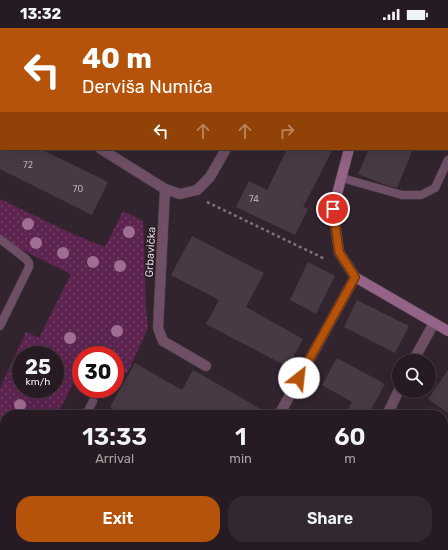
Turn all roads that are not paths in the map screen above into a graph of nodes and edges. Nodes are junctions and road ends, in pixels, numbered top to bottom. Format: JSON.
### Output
{"nodes":[{"id":1,"x":103,"y":150,"type":"edge"},
{"id":2,"x":225,"y":150,"type":"edge"},
{"id":3,"x":349,"y":150,"type":"edge"},
{"id":4,"x":448,"y":160,"type":"edge"},
{"id":5,"x":342,"y":178,"type":"junction"},
{"id":6,"x":165,"y":188,"type":"junction"},
{"id":7,"x":0,"y":239,"type":"edge"},
{"id":8,"x":355,"y":277,"type":"junction"},
{"id":9,"x":434,"y":323,"type":"junction"},
{"id":10,"x":0,"y":326,"type":"edge"},
{"id":11,"x":448,"y":331,"type":"edge"},
{"id":12,"x":417,"y":354,"type":"edge"},
{"id":13,"x":206,"y":366,"type":"dead end"},
{"id":14,"x":395,"y":398,"type":"edge"},
{"id":15,"x":93,"y":401,"type":"dead end"},
{"id":16,"x":88,"y":410,"type":"edge"},
{"id":17,"x":282,"y":410,"type":"edge"},
{"id":18,"x":389,"y":410,"type":"edge"}],
"edges":[{"from":1,"to":6,"type":"street"},
{"from":2,"to":6,"type":"street"},
{"from":3,"to":5,"type":"main road"},
{"from":4,"to":5,"type":"lane"},
{"from":5,"to":8,"type":"main road"},
{"from":6,"to":13,"type":"street","name":"Grbavička"},
{"from":7,"to":10,"type":"lane"},
{"from":8,"to":9,"type":"main road"},
{"from":8,"to":17,"type":"street"},
{"from":9,"to":11,"type":"main road"},
{"from":9,"to":12,"type":"street"},
{"from":14,"to":18,"type":"street"},
{"from":15,"to":16,"type":"lane"}]}
